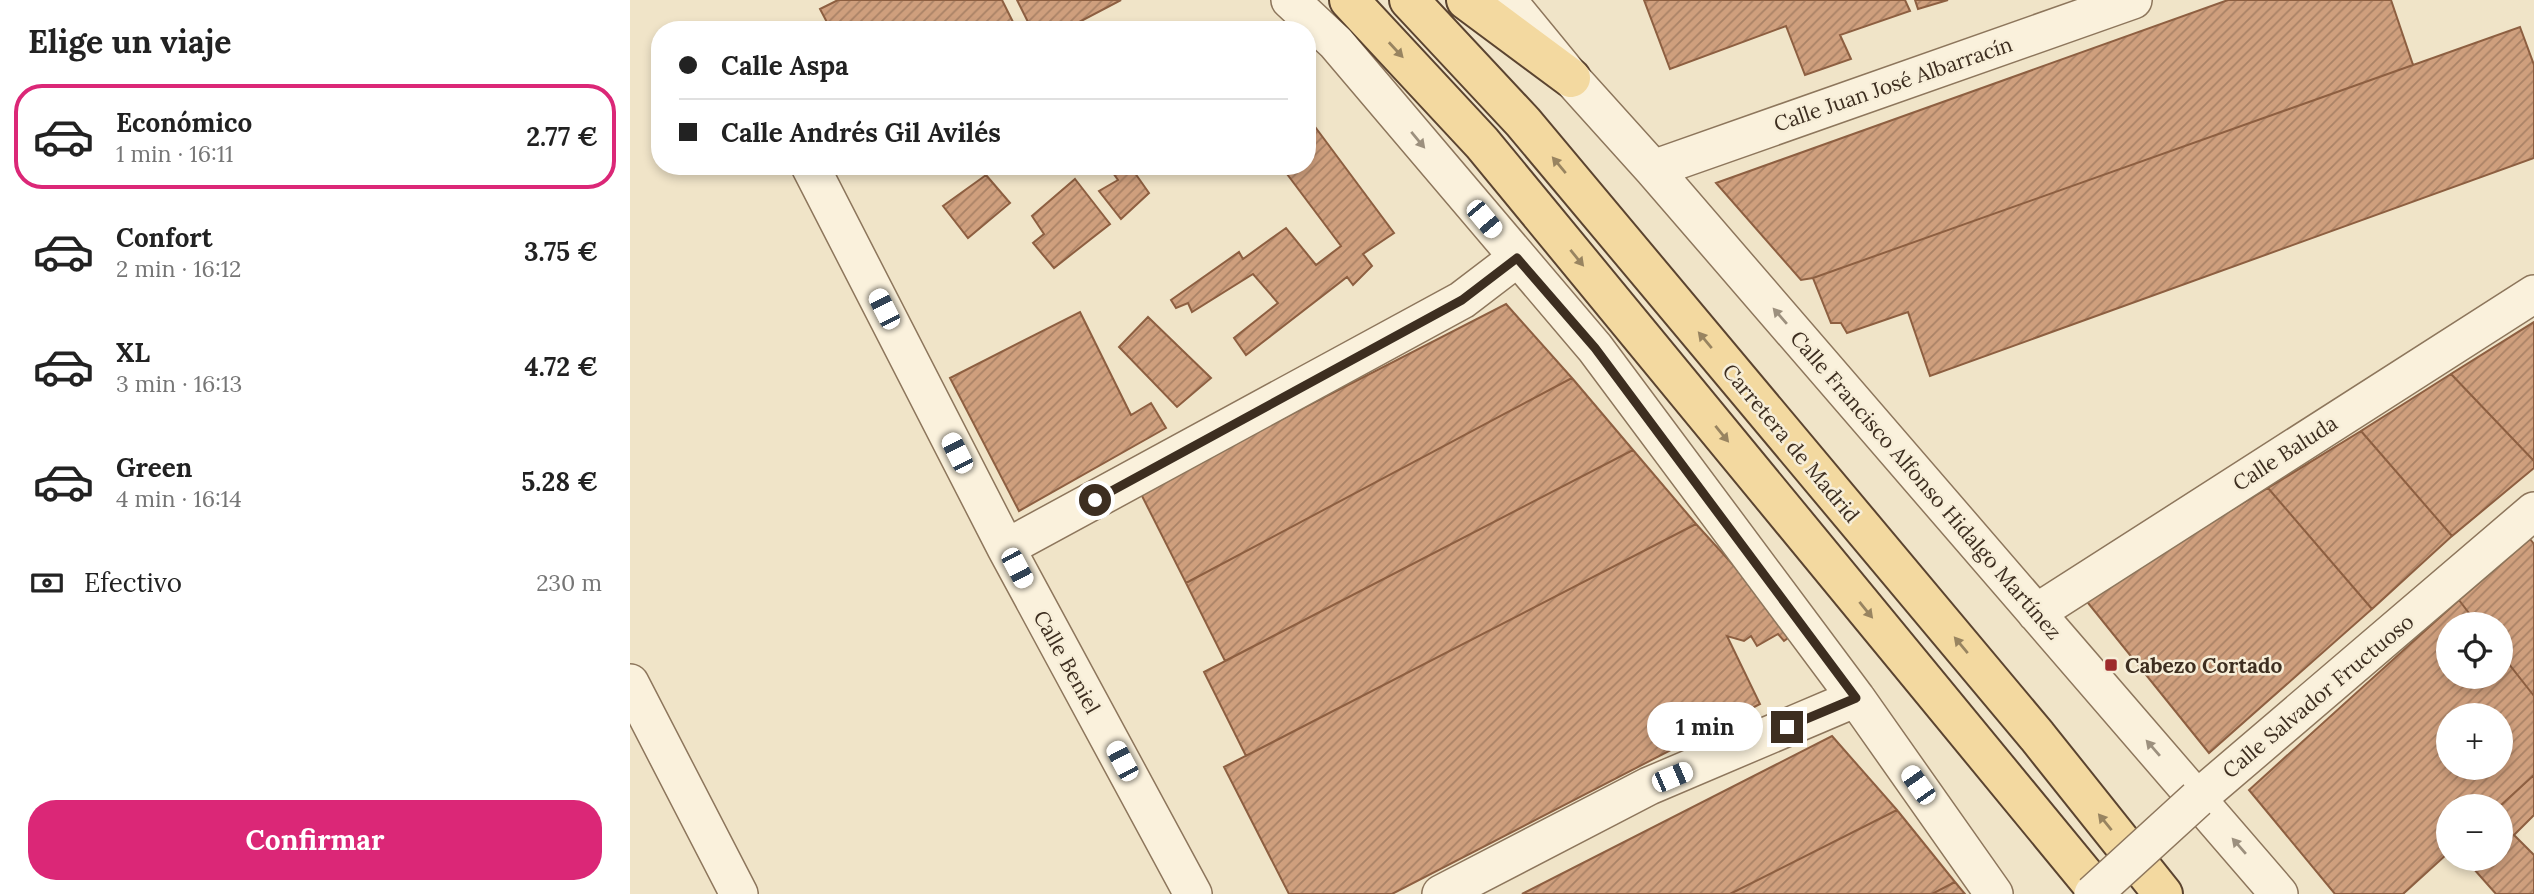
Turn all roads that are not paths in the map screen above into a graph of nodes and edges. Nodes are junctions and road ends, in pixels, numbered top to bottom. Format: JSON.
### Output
{"nodes":[{"id":1,"x":1290,"y":0,"type":"edge"},
{"id":2,"x":1349,"y":0,"type":"edge"},
{"id":3,"x":1409,"y":0,"type":"edge"},
{"id":4,"x":1466,"y":0,"type":"edge"},
{"id":5,"x":1507,"y":0,"type":"edge"},
{"id":6,"x":2133,"y":0,"type":"edge"},
{"id":7,"x":1312,"y":21,"type":"edge"},
{"id":8,"x":1316,"y":24,"type":"edge"},
{"id":9,"x":1571,"y":78,"type":"junction"},
{"id":10,"x":1653,"y":169,"type":"junction"},
{"id":11,"x":815,"y":175,"type":"edge"},
{"id":12,"x":1517,"y":258,"type":"junction"},
{"id":13,"x":2534,"y":294,"type":"edge"},
{"id":14,"x":2534,"y":511,"type":"edge"},
{"id":15,"x":1006,"y":548,"type":"junction"},
{"id":16,"x":2036,"y":613,"type":"junction"},
{"id":17,"x":630,"y":682,"type":"edge"},
{"id":18,"x":1856,"y":698,"type":"junction"},
{"id":19,"x":2197,"y":799,"type":"junction"},
{"id":20,"x":739,"y":894,"type":"edge"},
{"id":21,"x":1193,"y":894,"type":"edge"},
{"id":22,"x":1441,"y":894,"type":"edge"},
{"id":23,"x":1994,"y":894,"type":"edge"},
{"id":24,"x":2093,"y":894,"type":"edge"},
{"id":25,"x":2100,"y":894,"type":"edge"},
{"id":26,"x":2163,"y":894,"type":"edge"},
{"id":27,"x":2278,"y":894,"type":"edge"}],
"edges":[{"from":1,"to":7,"type":"street","one_way":true},
{"from":2,"to":25,"type":"main road","one_way":true},
{"from":26,"to":3,"type":"main road","name":"Carretera de Madrid","one_way":true},
{"from":4,"to":9,"type":"main road"},
{"from":5,"to":9,"type":"street","name":"Calle Francisco Alfonso Hidalgo Martínez"},
{"from":6,"to":10,"type":"street","name":"Calle Juan José Albarracín"},
{"from":8,"to":12,"type":"street","one_way":true},
{"from":9,"to":10,"type":"street","name":"Calle Francisco Alfonso Hidalgo Martínez"},
{"from":16,"to":10,"type":"street","name":"Calle Francisco Alfonso Hidalgo Martínez","one_way":true},
{"from":11,"to":15,"type":"street","name":"Calle Beniel"},
{"from":12,"to":15,"type":"street"},
{"from":12,"to":18,"type":"street"},
{"from":13,"to":16,"type":"street","name":"Calle Baluda"},
{"from":14,"to":19,"type":"street","name":"Calle Salvador Fructuoso"},
{"from":15,"to":21,"type":"street","name":"Calle Beniel"},
{"from":19,"to":16,"type":"street","name":"Calle Francisco Alfonso Hidalgo Martínez","one_way":true},
{"from":17,"to":20,"type":"street"},
{"from":18,"to":22,"type":"street"},
{"from":18,"to":23,"type":"street"},
{"from":19,"to":24,"type":"street","name":"Calle Salvador Fructuoso","bridge":true},
{"from":27,"to":19,"type":"street","name":"Calle Francisco Alfonso Hidalgo Martínez","one_way":true}]}
